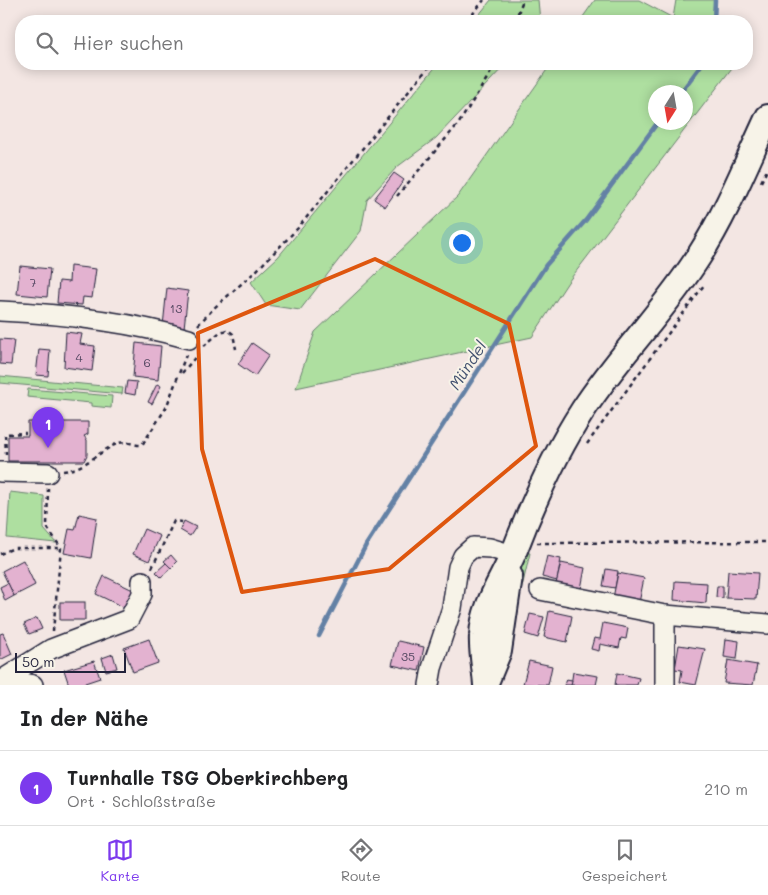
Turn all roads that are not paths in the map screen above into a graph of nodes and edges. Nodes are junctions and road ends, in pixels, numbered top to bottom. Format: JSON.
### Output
{"nodes":[{"id":1,"x":768,"y":117,"type":"edge"},
{"id":2,"x":0,"y":311,"type":"edge"},
{"id":3,"x":189,"y":339,"type":"road end"},
{"id":4,"x":3,"y":472,"type":"edge"},
{"id":5,"x":48,"y":473,"type":"road end"},
{"id":6,"x":513,"y":555,"type":"junction"},
{"id":7,"x":142,"y":581,"type":"road end"},
{"id":8,"x":540,"y":590,"type":"dead end"},
{"id":9,"x":665,"y":615,"type":"junction"},
{"id":10,"x":768,"y":624,"type":"edge"},
{"id":11,"x":0,"y":682,"type":"edge"},
{"id":12,"x":486,"y":684,"type":"edge"},
{"id":13,"x":33,"y":685,"type":"edge"},
{"id":14,"x":429,"y":685,"type":"edge"},
{"id":15,"x":665,"y":685,"type":"edge"}],
"edges":[{"from":1,"to":6,"type":"main road"},
{"from":2,"to":3,"type":"street"},
{"from":4,"to":5,"type":"street"},
{"from":6,"to":12,"type":"main road"},
{"from":6,"to":14,"type":"street"},
{"from":7,"to":11,"type":"street"},
{"from":8,"to":9,"type":"street"},
{"from":9,"to":10,"type":"street"},
{"from":9,"to":15,"type":"street"},
{"from":11,"to":13,"type":"street"}]}
